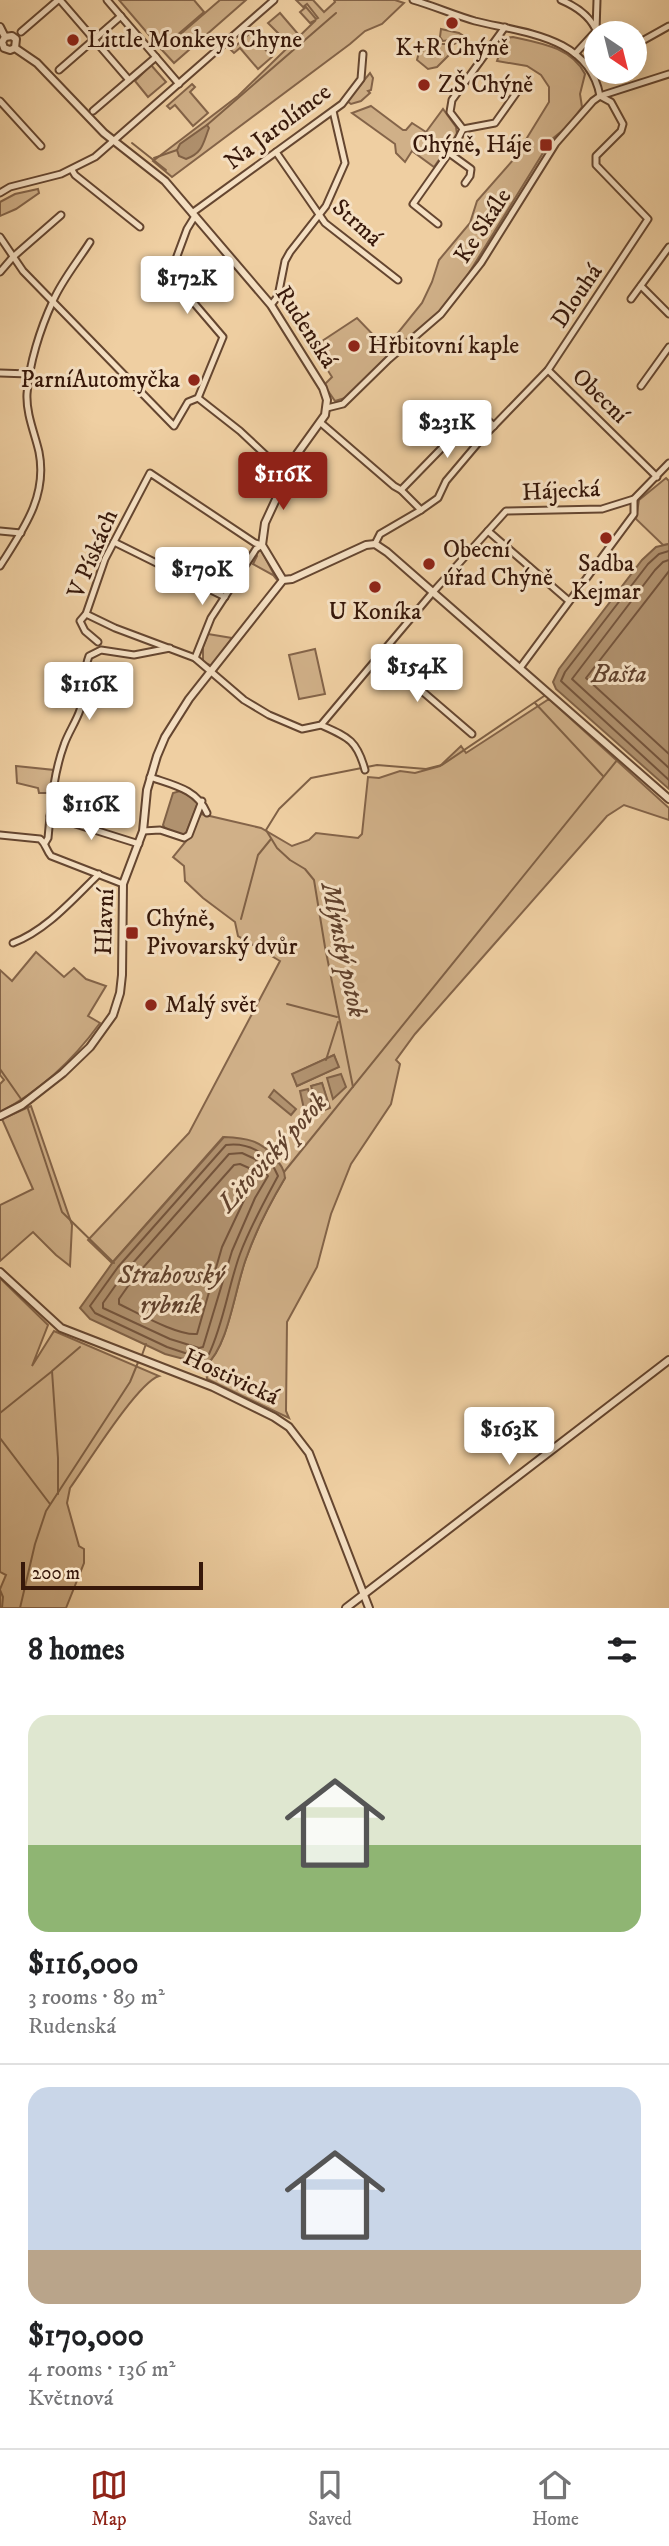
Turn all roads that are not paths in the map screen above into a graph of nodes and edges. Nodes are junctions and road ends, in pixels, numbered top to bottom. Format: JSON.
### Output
{"nodes":[{"id":1,"x":59,"y":0,"type":"edge"},
{"id":2,"x":107,"y":0,"type":"edge"},
{"id":3,"x":274,"y":0,"type":"edge"},
{"id":4,"x":413,"y":0,"type":"edge"},
{"id":5,"x":561,"y":0,"type":"edge"},
{"id":6,"x":597,"y":0,"type":"edge"},
{"id":7,"x":262,"y":1,"type":"edge"},
{"id":8,"x":267,"y":6,"type":"junction"},
{"id":9,"x":121,"y":16,"type":"junction"},
{"id":10,"x":591,"y":21,"type":"edge"},
{"id":11,"x":597,"y":21,"type":"edge"},
{"id":12,"x":669,"y":26,"type":"edge"},
{"id":13,"x":0,"y":27,"type":"edge"},
{"id":14,"x":505,"y":27,"type":"junction"},
{"id":15,"x":21,"y":32,"type":"dead end"},
{"id":16,"x":5,"y":37,"type":"junction"},
{"id":17,"x":648,"y":38,"type":"edge"},
{"id":18,"x":94,"y":40,"type":"junction"},
{"id":19,"x":584,"y":45,"type":"edge"},
{"id":20,"x":15,"y":48,"type":"junction"},
{"id":21,"x":2,"y":50,"type":"edge"},
{"id":22,"x":363,"y":54,"type":"dead end"},
{"id":23,"x":575,"y":54,"type":"junction"},
{"id":24,"x":156,"y":57,"type":"junction"},
{"id":25,"x":59,"y":70,"type":"dead end"},
{"id":26,"x":669,"y":74,"type":"edge"},
{"id":27,"x":129,"y":80,"type":"junction"},
{"id":28,"x":179,"y":84,"type":"junction"},
{"id":29,"x":517,"y":92,"type":"dead end"},
{"id":30,"x":600,"y":96,"type":"junction"},
{"id":31,"x":0,"y":101,"type":"edge"},
{"id":32,"x":93,"y":111,"type":"dead end"},
{"id":33,"x":333,"y":111,"type":"junction"},
{"id":34,"x":463,"y":129,"type":"junction"},
{"id":35,"x":115,"y":141,"type":"junction"},
{"id":36,"x":41,"y":146,"type":"dead end"},
{"id":37,"x":276,"y":152,"type":"junction"},
{"id":38,"x":449,"y":153,"type":"junction"},
{"id":39,"x":72,"y":170,"type":"junction"},
{"id":40,"x":465,"y":183,"type":"dead end"},
{"id":41,"x":0,"y":193,"type":"edge"},
{"id":42,"x":193,"y":214,"type":"junction"},
{"id":43,"x":61,"y":215,"type":"dead end"},
{"id":44,"x":320,"y":215,"type":"junction"},
{"id":45,"x":438,"y":224,"type":"dead end"},
{"id":46,"x":140,"y":227,"type":"dead end"},
{"id":47,"x":0,"y":237,"type":"edge"},
{"id":48,"x":90,"y":242,"type":"dead end"},
{"id":49,"x":669,"y":247,"type":"edge"},
{"id":50,"x":13,"y":257,"type":"junction"},
{"id":51,"x":0,"y":272,"type":"edge"},
{"id":52,"x":398,"y":280,"type":"dead end"},
{"id":53,"x":642,"y":286,"type":"junction"},
{"id":54,"x":631,"y":299,"type":"dead end"},
{"id":55,"x":53,"y":300,"type":"junction"},
{"id":56,"x":271,"y":305,"type":"junction"},
{"id":57,"x":669,"y":314,"type":"edge"},
{"id":58,"x":669,"y":347,"type":"edge"},
{"id":59,"x":548,"y":370,"type":"junction"},
{"id":60,"x":0,"y":373,"type":"edge"},
{"id":61,"x":29,"y":374,"type":"junction"},
{"id":62,"x":641,"y":386,"type":"dead end"},
{"id":63,"x":198,"y":398,"type":"junction"},
{"id":64,"x":327,"y":408,"type":"junction"},
{"id":65,"x":321,"y":423,"type":"junction"},
{"id":66,"x":494,"y":426,"type":"junction"},
{"id":67,"x":669,"y":463,"type":"edge"},
{"id":68,"x":287,"y":475,"type":"junction"},
{"id":69,"x":657,"y":477,"type":"junction"},
{"id":70,"x":401,"y":489,"type":"junction"},
{"id":71,"x":634,"y":499,"type":"junction"},
{"id":72,"x":421,"y":510,"type":"junction"},
{"id":73,"x":0,"y":531,"type":"edge"},
{"id":74,"x":488,"y":531,"type":"junction"},
{"id":75,"x":21,"y":533,"type":"junction"},
{"id":76,"x":114,"y":542,"type":"junction"},
{"id":77,"x":262,"y":544,"type":"junction"},
{"id":78,"x":375,"y":544,"type":"junction"},
{"id":79,"x":0,"y":566,"type":"edge"},
{"id":80,"x":283,"y":580,"type":"junction"},
{"id":81,"x":433,"y":592,"type":"junction"},
{"id":82,"x":225,"y":597,"type":"junction"},
{"id":83,"x":569,"y":601,"type":"junction"},
{"id":84,"x":86,"y":614,"type":"junction"},
{"id":85,"x":98,"y":642,"type":"dead end"},
{"id":86,"x":170,"y":648,"type":"junction"},
{"id":87,"x":380,"y":655,"type":"junction"},
{"id":88,"x":194,"y":658,"type":"junction"},
{"id":89,"x":520,"y":668,"type":"junction"},
{"id":90,"x":212,"y":672,"type":"junction"},
{"id":91,"x":321,"y":725,"type":"junction"},
{"id":92,"x":472,"y":734,"type":"dead end"},
{"id":93,"x":365,"y":770,"type":"dead end"},
{"id":94,"x":150,"y":777,"type":"junction"},
{"id":95,"x":669,"y":799,"type":"edge"},
{"id":96,"x":202,"y":801,"type":"junction"},
{"id":97,"x":207,"y":813,"type":"dead end"},
{"id":98,"x":50,"y":816,"type":"junction"},
{"id":99,"x":143,"y":831,"type":"junction"},
{"id":100,"x":0,"y":835,"type":"edge"},
{"id":101,"x":45,"y":843,"type":"junction"},
{"id":102,"x":139,"y":844,"type":"junction"},
{"id":103,"x":99,"y":874,"type":"junction"},
{"id":104,"x":123,"y":884,"type":"junction"},
{"id":105,"x":13,"y":943,"type":"dead end"},
{"id":106,"x":0,"y":1116,"type":"edge"},
{"id":107,"x":0,"y":1272,"type":"edge"},
{"id":108,"x":669,"y":1360,"type":"edge"},
{"id":109,"x":363,"y":1594,"type":"junction"},
{"id":110,"x":346,"y":1608,"type":"edge"},
{"id":111,"x":369,"y":1608,"type":"edge"}],
"edges":[{"from":1,"to":15,"type":"street"},
{"from":1,"to":18,"type":"street"},
{"from":2,"to":9,"type":"street"},
{"from":3,"to":8,"type":"street"},
{"from":4,"to":14,"type":"street"},
{"from":5,"to":10,"type":"street"},
{"from":6,"to":11,"type":"street"},
{"from":7,"to":8,"type":"street"},
{"from":8,"to":28,"type":"street"},
{"from":9,"to":18,"type":"street"},
{"from":9,"to":24,"type":"street"},
{"from":12,"to":17,"type":"street"},
{"from":13,"to":16,"type":"street","name":"Rudenská"},
{"from":14,"to":23,"type":"street"},
{"from":14,"to":34,"type":"street"},
{"from":16,"to":20,"type":"street","name":"Rudenská"},
{"from":16,"to":21,"type":"street"},
{"from":18,"to":25,"type":"street"},
{"from":18,"to":27,"type":"street"},
{"from":19,"to":23,"type":"street"},
{"from":20,"to":21,"type":"street"},
{"from":20,"to":35,"type":"street","name":"Rudenská"},
{"from":22,"to":33,"type":"street","name":"Na Jarolímce"},
{"from":23,"to":30,"type":"street"},
{"from":24,"to":27,"type":"street"},
{"from":24,"to":28,"type":"street"},
{"from":26,"to":30,"type":"street","name":"Ke Skále"},
{"from":27,"to":32,"type":"street"},
{"from":28,"to":35,"type":"street"},
{"from":29,"to":34,"type":"street"},
{"from":30,"to":59,"type":"street","name":"Dlouhá"},
{"from":30,"to":64,"type":"street","name":"Ke Skále"},
{"from":31,"to":36,"type":"street"},
{"from":33,"to":37,"type":"street","name":"Na Jarolímce"},
{"from":33,"to":44,"type":"street"},
{"from":34,"to":38,"type":"street"},
{"from":35,"to":39,"type":"street"},
{"from":35,"to":42,"type":"street","name":"Rudenská"},
{"from":37,"to":42,"type":"street","name":"Na Jarolímce"},
{"from":37,"to":44,"type":"street","name":"Strmá"},
{"from":38,"to":40,"type":"street"},
{"from":38,"to":45,"type":"street"},
{"from":39,"to":41,"type":"street"},
{"from":39,"to":46,"type":"street"},
{"from":42,"to":56,"type":"street","name":"Rudenská"},
{"from":42,"to":63,"type":"street"},
{"from":43,"to":50,"type":"street"},
{"from":44,"to":52,"type":"street","name":"Strmá"},
{"from":44,"to":56,"type":"street"},
{"from":47,"to":50,"type":"street"},
{"from":48,"to":55,"type":"street"},
{"from":49,"to":53,"type":"street"},
{"from":50,"to":51,"type":"street"},
{"from":50,"to":55,"type":"street"},
{"from":53,"to":54,"type":"street"},
{"from":53,"to":57,"type":"street"},
{"from":55,"to":61,"type":"street"},
{"from":55,"to":63,"type":"street"},
{"from":56,"to":64,"type":"street","name":"Rudenská"},
{"from":58,"to":62,"type":"street"},
{"from":59,"to":66,"type":"street","name":"Dlouhá"},
{"from":59,"to":69,"type":"street","name":"Obecní"},
{"from":60,"to":61,"type":"street"},
{"from":61,"to":75,"type":"street"},
{"from":63,"to":68,"type":"street"},
{"from":64,"to":65,"type":"street","name":"Rudenská"},
{"from":65,"to":68,"type":"street","name":"Rudenská"},
{"from":65,"to":70,"type":"street"},
{"from":66,"to":70,"type":"street"},
{"from":66,"to":72,"type":"street","name":"Dlouhá"},
{"from":67,"to":69,"type":"street","name":"Hájecká"},
{"from":68,"to":77,"type":"street","name":"Rudenská"},
{"from":69,"to":71,"type":"street","name":"Hájecká"},
{"from":70,"to":72,"type":"street"},
{"from":71,"to":74,"type":"street","name":"Hájecká"},
{"from":71,"to":83,"type":"street"},
{"from":72,"to":78,"type":"street","name":"Dlouhá"},
{"from":73,"to":75,"type":"street"},
{"from":74,"to":81,"type":"street","name":"Hájecká"},
{"from":74,"to":83,"type":"street"},
{"from":75,"to":79,"type":"street"},
{"from":76,"to":77,"type":"street","name":"V Pískách"},
{"from":76,"to":82,"type":"street"},
{"from":76,"to":84,"type":"street","name":"V Pískách"},
{"from":77,"to":80,"type":"street"},
{"from":77,"to":82,"type":"street"},
{"from":78,"to":80,"type":"street"},
{"from":78,"to":81,"type":"street"},
{"from":80,"to":90,"type":"street","name":"Hlavní"},
{"from":81,"to":87,"type":"street","name":"Hájecká"},
{"from":81,"to":89,"type":"street"},
{"from":82,"to":88,"type":"street"},
{"from":83,"to":89,"type":"street"},
{"from":84,"to":85,"type":"street","name":"V Pískách"},
{"from":84,"to":86,"type":"street"},
{"from":86,"to":88,"type":"street"},
{"from":86,"to":98,"type":"street"},
{"from":87,"to":91,"type":"street","name":"Hájecká"},
{"from":87,"to":92,"type":"street"},
{"from":88,"to":90,"type":"street"},
{"from":89,"to":95,"type":"street"},
{"from":90,"to":91,"type":"street"},
{"from":90,"to":94,"type":"street","name":"Hlavní"},
{"from":91,"to":93,"type":"street"},
{"from":94,"to":96,"type":"street"},
{"from":94,"to":99,"type":"street","name":"Hlavní"},
{"from":96,"to":97,"type":"street"},
{"from":96,"to":99,"type":"street"},
{"from":98,"to":101,"type":"street"},
{"from":98,"to":102,"type":"street"},
{"from":99,"to":102,"type":"street","name":"Hlavní"},
{"from":100,"to":101,"type":"street"},
{"from":101,"to":103,"type":"street"},
{"from":102,"to":104,"type":"street","name":"Hlavní"},
{"from":103,"to":104,"type":"street"},
{"from":103,"to":105,"type":"street"},
{"from":104,"to":106,"type":"street","name":"Hlavní"},
{"from":107,"to":109,"type":"street","name":"Hostivická"},
{"from":108,"to":109,"type":"street"},
{"from":109,"to":110,"type":"street"},
{"from":109,"to":111,"type":"street","name":"Hostivická"}]}
